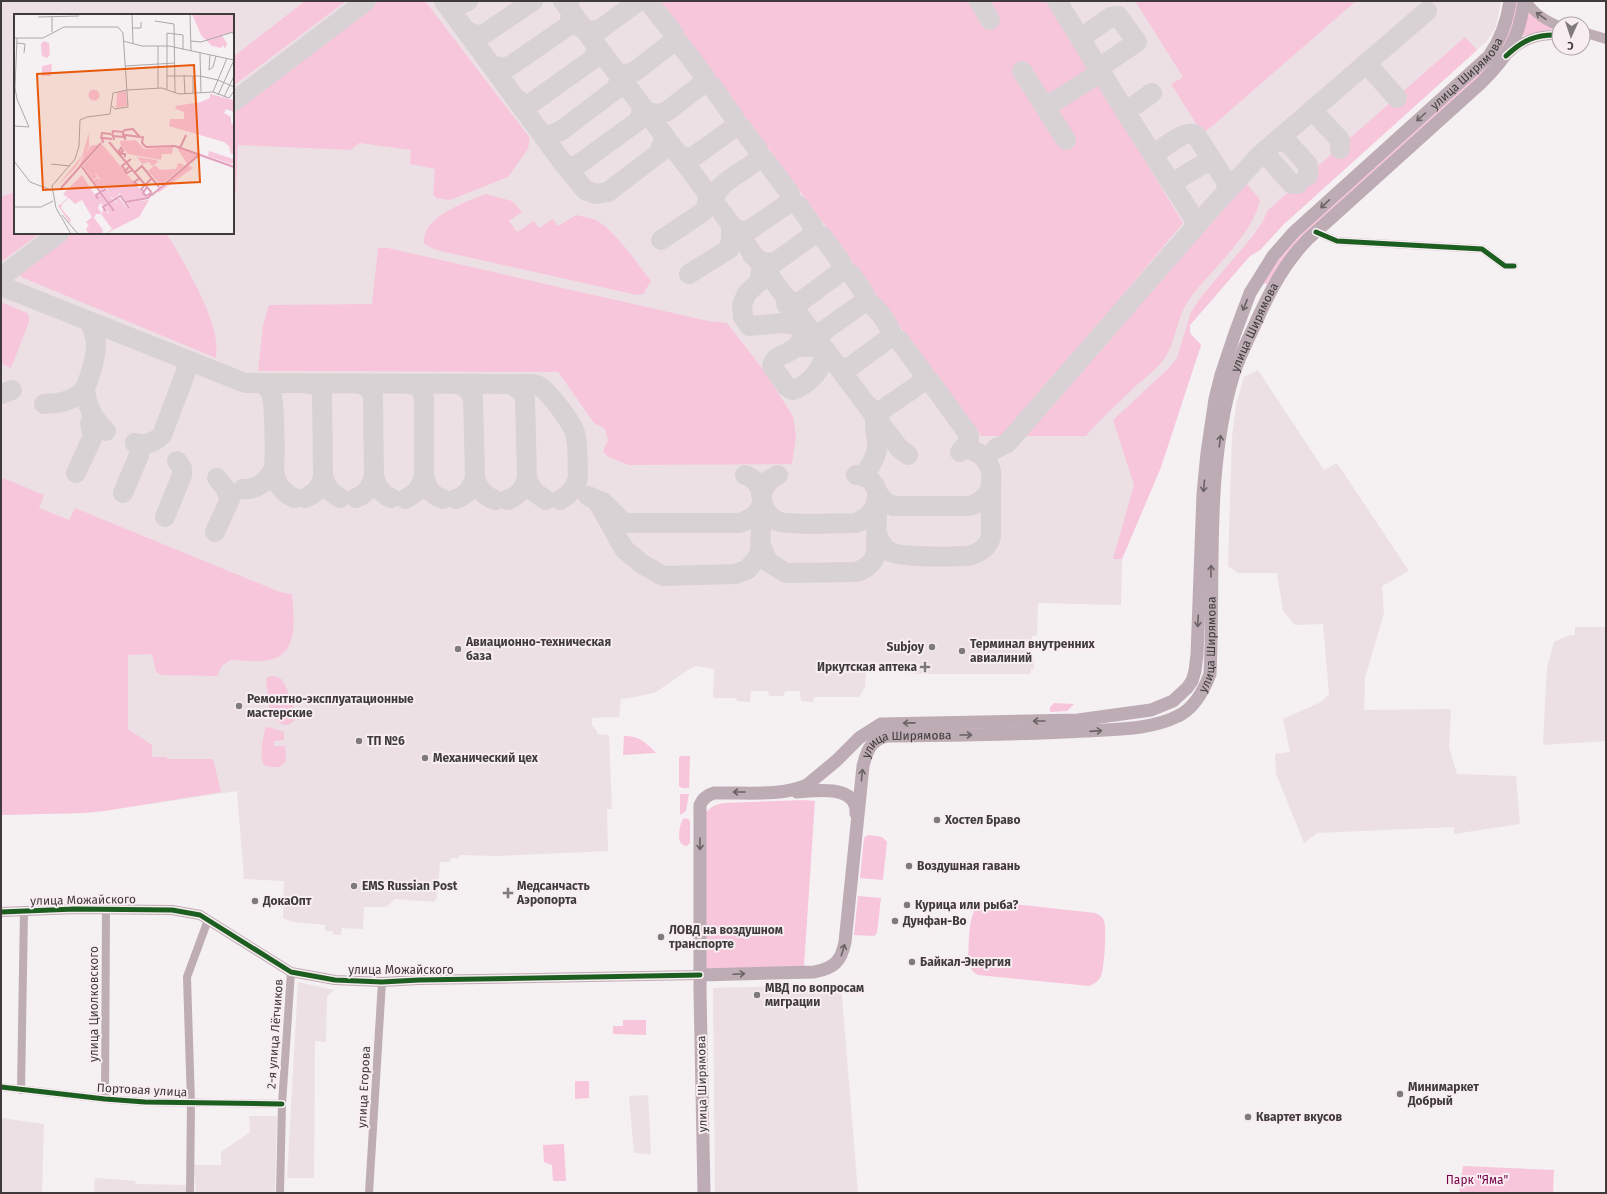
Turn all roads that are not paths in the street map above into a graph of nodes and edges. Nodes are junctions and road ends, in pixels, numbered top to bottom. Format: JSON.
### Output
{"nodes":[{"id":1,"x":1510,"y":1,"type":"edge"},
{"id":2,"x":1526,"y":1,"type":"edge"},
{"id":3,"x":1551,"y":21,"type":"edge"},
{"id":4,"x":1551,"y":35,"type":"edge"},
{"id":5,"x":1591,"y":35,"type":"edge"},
{"id":6,"x":1591,"y":38,"type":"edge"},
{"id":7,"x":1606,"y":40,"type":"edge"},
{"id":8,"x":1506,"y":56,"type":"junction"},
{"id":9,"x":1316,"y":232,"type":"junction"},
{"id":10,"x":1514,"y":266,"type":"dead end"},
{"id":11,"x":1258,"y":279,"type":"junction"},
{"id":12,"x":1274,"y":285,"type":"junction"},
{"id":13,"x":1233,"y":340,"type":"junction"},
{"id":14,"x":1248,"y":340,"type":"junction"},
{"id":15,"x":778,"y":792,"type":"junction"},
{"id":16,"x":857,"y":824,"type":"junction"},
{"id":17,"x":106,"y":909,"type":"junction"},
{"id":18,"x":24,"y":911,"type":"junction"},
{"id":19,"x":1,"y":912,"type":"edge"},
{"id":20,"x":208,"y":920,"type":"junction"},
{"id":21,"x":291,"y":972,"type":"junction"},
{"id":22,"x":700,"y":975,"type":"junction"},
{"id":23,"x":382,"y":982,"type":"junction"},
{"id":24,"x":1,"y":1087,"type":"edge"},
{"id":25,"x":21,"y":1090,"type":"junction"},
{"id":26,"x":105,"y":1099,"type":"junction"},
{"id":27,"x":191,"y":1103,"type":"junction"},
{"id":28,"x":282,"y":1104,"type":"junction"},
{"id":29,"x":190,"y":1193,"type":"edge"},
{"id":30,"x":280,"y":1193,"type":"edge"},
{"id":31,"x":370,"y":1193,"type":"edge"},
{"id":32,"x":704,"y":1193,"type":"edge"}],
"edges":[{"from":1,"to":11,"type":"main road","name":"улица Ширямова","one_way":true},
{"from":3,"to":2,"type":"street","one_way":true},
{"from":2,"to":8,"type":"main road","name":"улица Ширямова"},
{"from":4,"to":8,"type":"street"},
{"from":5,"to":7,"type":"street"},
{"from":6,"to":7,"type":"street"},
{"from":8,"to":9,"type":"main road","name":"улица Ширямова"},
{"from":9,"to":10,"type":"street"},
{"from":9,"to":12,"type":"main road","name":"улица Ширямова"},
{"from":11,"to":12,"type":"main road"},
{"from":11,"to":13,"type":"main road","name":"улица Ширямова","one_way":true},
{"from":12,"to":14,"type":"main road","name":"улица Ширямова"},
{"from":13,"to":14,"type":"main road"},
{"from":13,"to":15,"type":"main road","name":"улица Ширямова","one_way":true},
{"from":16,"to":14,"type":"main road","name":"улица Ширямова","one_way":true},
{"from":15,"to":16,"type":"main road"},
{"from":15,"to":22,"type":"main road","name":"улица Ширямова","one_way":true},
{"from":22,"to":16,"type":"main road","name":"улица Ширямова","one_way":true},
{"from":17,"to":18,"type":"street","name":"улица Можайского"},
{"from":17,"to":20,"type":"street","name":"улица Можайского"},
{"from":17,"to":26,"type":"street","name":"улица Циолковского"},
{"from":18,"to":19,"type":"street","name":"улица Можайского"},
{"from":18,"to":25,"type":"street"},
{"from":20,"to":21,"type":"street","name":"улица Можайского"},
{"from":20,"to":27,"type":"street"},
{"from":21,"to":23,"type":"street","name":"улица Можайского"},
{"from":21,"to":28,"type":"street","name":"2-я улица Лётчиков"},
{"from":22,"to":23,"type":"street","name":"улица Можайского"},
{"from":22,"to":32,"type":"main road","name":"улица Ширямова"},
{"from":23,"to":31,"type":"street","name":"улица Егорова"},
{"from":24,"to":25,"type":"street","name":"Портовая улица"},
{"from":25,"to":26,"type":"street","name":"Портовая улица"},
{"from":26,"to":27,"type":"street","name":"Портовая улица"},
{"from":27,"to":28,"type":"street","name":"Портовая улица"},
{"from":27,"to":29,"type":"street"},
{"from":28,"to":30,"type":"street","name":"2-я улица Лётчиков"}]}
